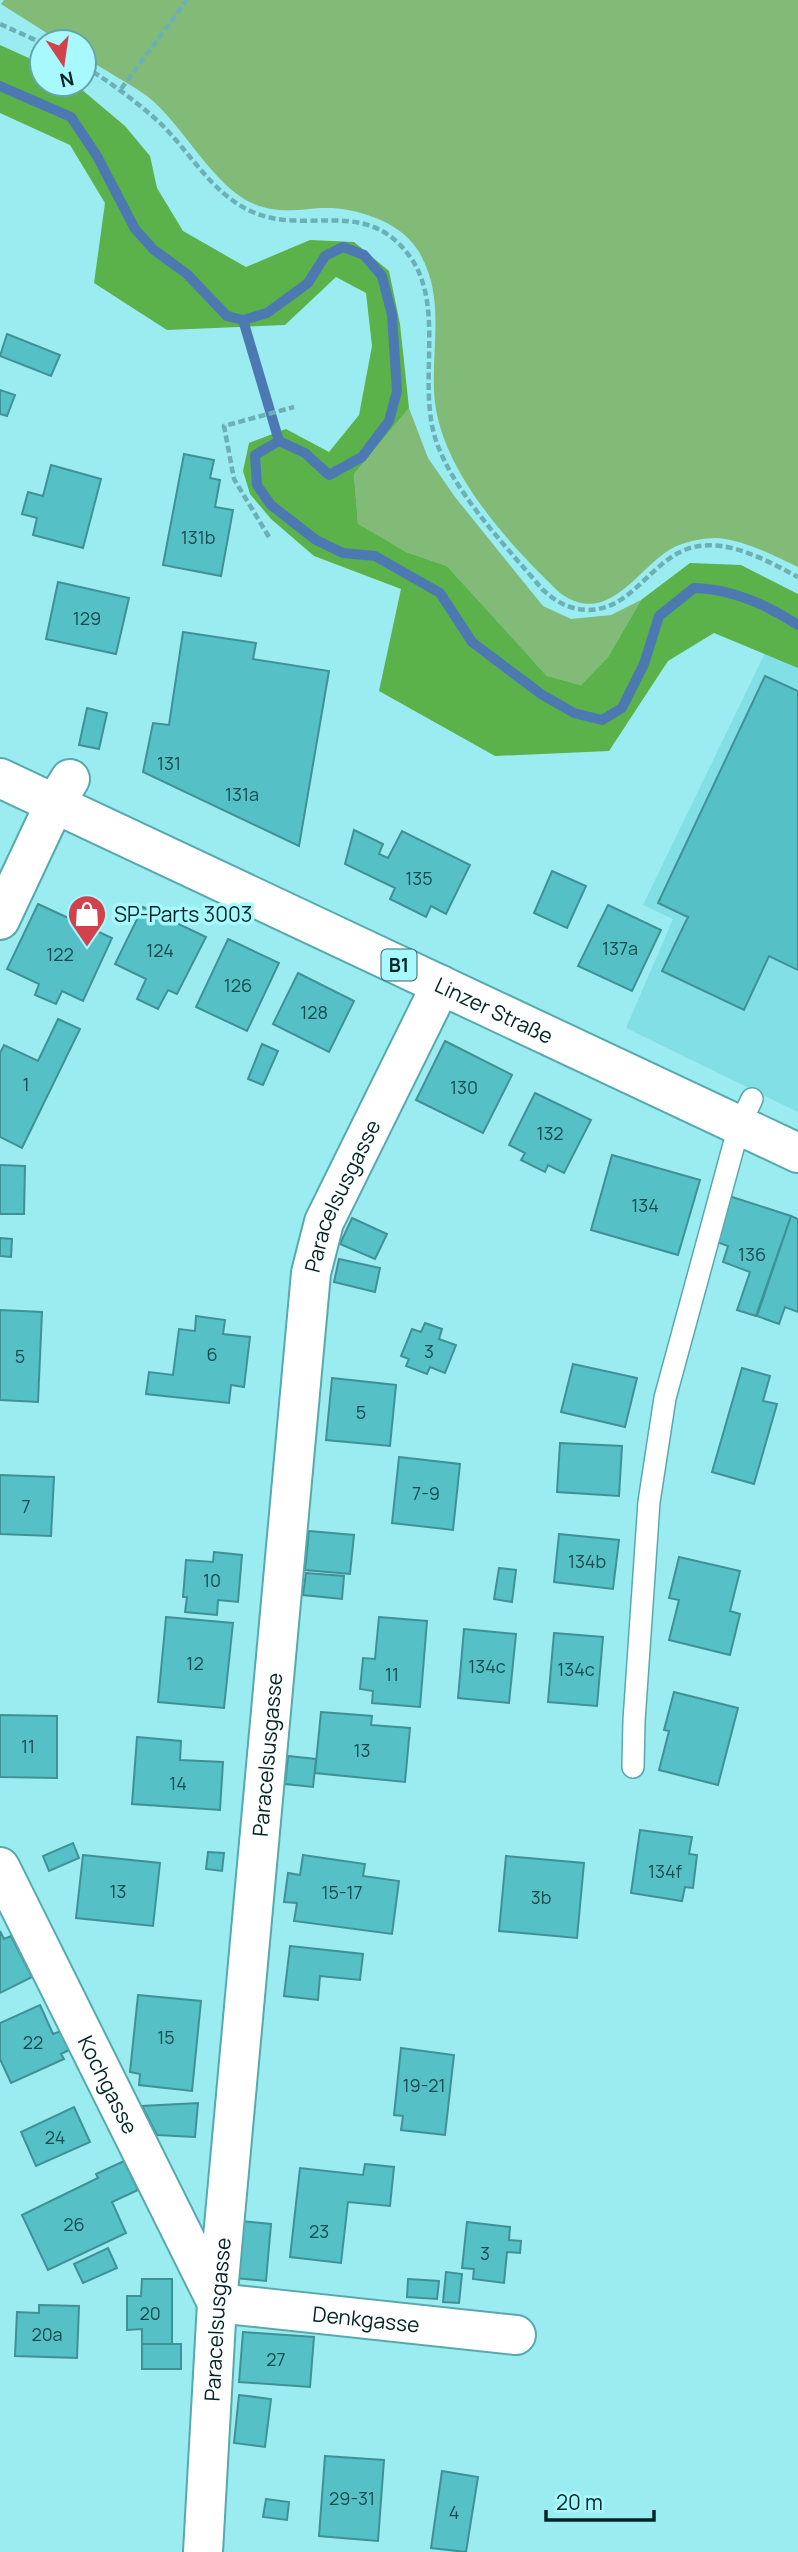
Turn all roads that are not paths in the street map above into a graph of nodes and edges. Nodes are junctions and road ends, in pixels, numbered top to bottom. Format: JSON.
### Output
{"nodes":[{"id":1,"x":0,"y":778,"type":"edge"},
{"id":2,"x":62,"y":792,"type":"junction"},
{"id":3,"x":0,"y":920,"type":"edge"},
{"id":4,"x":441,"y":985,"type":"junction"},
{"id":5,"x":746,"y":1113,"type":"junction"},
{"id":6,"x":798,"y":1153,"type":"edge"},
{"id":7,"x":633,"y":1767,"type":"dead end"},
{"id":8,"x":0,"y":1867,"type":"edge"},
{"id":9,"x":217,"y":2303,"type":"junction"},
{"id":10,"x":516,"y":2334,"type":"dead end"},
{"id":11,"x":203,"y":2552,"type":"edge"}],
"edges":[{"from":1,"to":2,"type":"street","name":"Linzer Straße","number":"B1"},
{"from":2,"to":3,"type":"street"},
{"from":2,"to":4,"type":"street","name":"Linzer Straße","number":"B1"},
{"from":4,"to":5,"type":"street","name":"Linzer Straße","number":"B1"},
{"from":4,"to":9,"type":"street","name":"Paracelsusgasse"},
{"from":5,"to":6,"type":"street","name":"Linzer Straße","number":"B1"},
{"from":5,"to":7,"type":"lane"},
{"from":8,"to":9,"type":"street","name":"Kochgasse"},
{"from":9,"to":10,"type":"street","name":"Denkgasse"},
{"from":9,"to":11,"type":"street","name":"Paracelsusgasse"}]}
